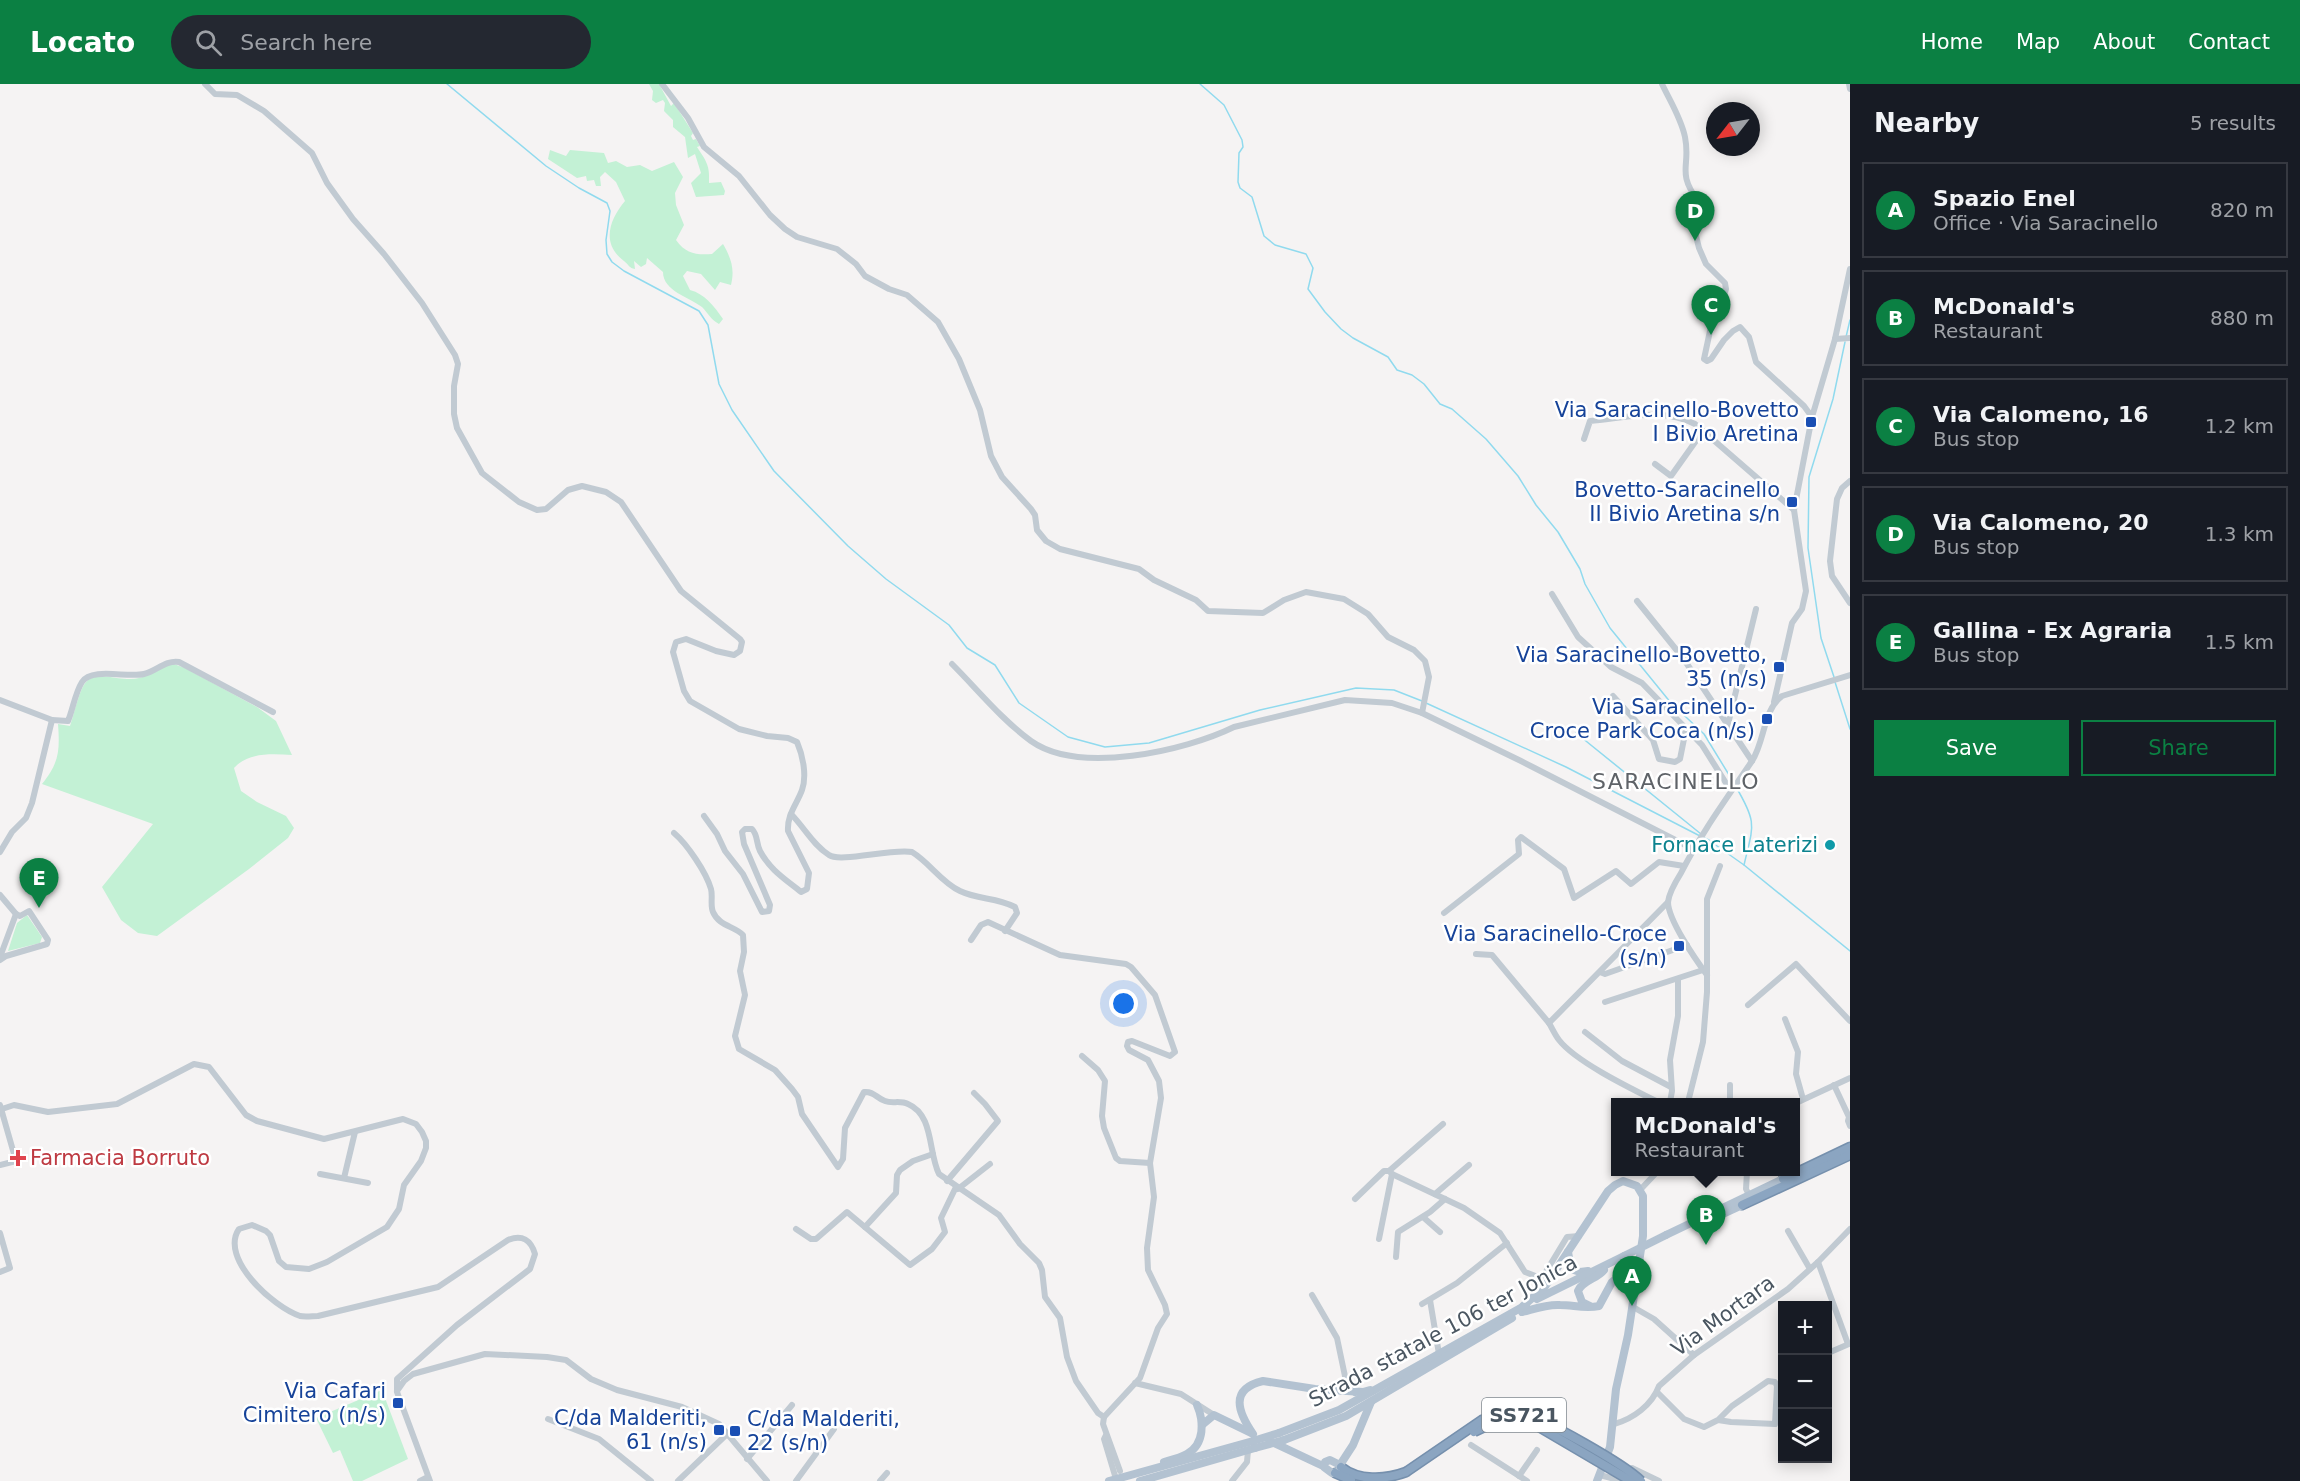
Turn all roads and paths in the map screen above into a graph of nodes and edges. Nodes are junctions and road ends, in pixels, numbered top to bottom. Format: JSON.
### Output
{"nodes":[{"id":1,"x":206,"y":84,"type":"edge"},
{"id":2,"x":662,"y":84,"type":"edge"},
{"id":3,"x":1662,"y":84,"type":"edge"},
{"id":4,"x":1849,"y":84,"type":"edge"},
{"id":5,"x":1850,"y":89,"type":"edge"},
{"id":6,"x":1850,"y":269,"type":"edge"},
{"id":7,"x":1835,"y":339,"type":"junction"},
{"id":8,"x":1850,"y":339,"type":"edge"},
{"id":9,"x":1812,"y":417,"type":"junction"},
{"id":10,"x":1703,"y":431,"type":"junction"},
{"id":11,"x":1584,"y":439,"type":"dead end"},
{"id":12,"x":1655,"y":464,"type":"dead end"},
{"id":13,"x":1850,"y":481,"type":"edge"},
{"id":14,"x":1794,"y":510,"type":"junction"},
{"id":15,"x":1552,"y":594,"type":"dead end"},
{"id":16,"x":1637,"y":601,"type":"dead end"},
{"id":17,"x":1850,"y":603,"type":"edge"},
{"id":18,"x":1756,"y":609,"type":"dead end"},
{"id":19,"x":952,"y":664,"type":"dead end"},
{"id":20,"x":1848,"y":675,"type":"edge"},
{"id":21,"x":1613,"y":696,"type":"dead end"},
{"id":22,"x":0,"y":700,"type":"edge"},
{"id":23,"x":1774,"y":702,"type":"junction"},
{"id":24,"x":273,"y":712,"type":"dead end"},
{"id":25,"x":1422,"y":713,"type":"junction"},
{"id":26,"x":52,"y":720,"type":"junction"},
{"id":27,"x":1728,"y":724,"type":"junction"},
{"id":28,"x":1686,"y":729,"type":"junction"},
{"id":29,"x":1752,"y":761,"type":"junction"},
{"id":30,"x":1732,"y":790,"type":"junction"},
{"id":31,"x":791,"y":814,"type":"junction"},
{"id":32,"x":704,"y":816,"type":"dead end"},
{"id":33,"x":674,"y":833,"type":"dead end"},
{"id":34,"x":1694,"y":848,"type":"junction"},
{"id":35,"x":0,"y":852,"type":"edge"},
{"id":36,"x":1684,"y":866,"type":"junction"},
{"id":37,"x":1720,"y":866,"type":"dead end"},
{"id":38,"x":0,"y":895,"type":"edge"},
{"id":39,"x":1668,"y":902,"type":"junction"},
{"id":40,"x":1444,"y":914,"type":"dead end"},
{"id":41,"x":16,"y":915,"type":"junction"},
{"id":42,"x":1005,"y":931,"type":"junction"},
{"id":43,"x":971,"y":940,"type":"dead end"},
{"id":44,"x":1687,"y":945,"type":"junction"},
{"id":45,"x":1476,"y":954,"type":"dead end"},
{"id":46,"x":0,"y":957,"type":"edge"},
{"id":47,"x":1600,"y":972,"type":"junction"},
{"id":48,"x":1705,"y":972,"type":"junction"},
{"id":49,"x":1678,"y":980,"type":"junction"},
{"id":50,"x":1605,"y":1002,"type":"dead end"},
{"id":51,"x":1748,"y":1005,"type":"dead end"},
{"id":52,"x":1785,"y":1019,"type":"dead end"},
{"id":53,"x":1850,"y":1021,"type":"edge"},
{"id":54,"x":1549,"y":1023,"type":"junction"},
{"id":55,"x":1585,"y":1032,"type":"dead end"},
{"id":56,"x":1082,"y":1056,"type":"dead end"},
{"id":57,"x":1850,"y":1078,"type":"edge"},
{"id":58,"x":1730,"y":1085,"type":"dead end"},
{"id":59,"x":1834,"y":1085,"type":"junction"},
{"id":60,"x":1671,"y":1087,"type":"junction"},
{"id":61,"x":974,"y":1093,"type":"dead end"},
{"id":62,"x":1650,"y":1098,"type":"edge"},
{"id":63,"x":1670,"y":1098,"type":"edge"},
{"id":64,"x":1689,"y":1098,"type":"edge"},
{"id":65,"x":1730,"y":1098,"type":"edge"},
{"id":66,"x":1799,"y":1098,"type":"edge"},
{"id":67,"x":1800,"y":1101,"type":"edge"},
{"id":68,"x":1,"y":1107,"type":"edge"},
{"id":69,"x":1443,"y":1124,"type":"dead end"},
{"id":70,"x":1850,"y":1126,"type":"edge"},
{"id":71,"x":3,"y":1130,"type":"edge"},
{"id":72,"x":355,"y":1132,"type":"junction"},
{"id":73,"x":1850,"y":1147,"type":"edge"},
{"id":74,"x":933,"y":1154,"type":"junction"},
{"id":75,"x":1850,"y":1155,"type":"edge"},
{"id":76,"x":1150,"y":1163,"type":"junction"},
{"id":77,"x":990,"y":1164,"type":"dead end"},
{"id":78,"x":0,"y":1165,"type":"edge"},
{"id":79,"x":1469,"y":1165,"type":"dead end"},
{"id":80,"x":1391,"y":1172,"type":"junction"},
{"id":81,"x":320,"y":1174,"type":"dead end"},
{"id":82,"x":1800,"y":1174,"type":"edge"},
{"id":83,"x":1800,"y":1175,"type":"edge"},
{"id":84,"x":1653,"y":1176,"type":"edge"},
{"id":85,"x":1747,"y":1176,"type":"edge"},
{"id":86,"x":1795,"y":1176,"type":"edge"},
{"id":87,"x":1799,"y":1176,"type":"edge"},
{"id":88,"x":344,"y":1178,"type":"junction"},
{"id":89,"x":947,"y":1181,"type":"junction"},
{"id":90,"x":368,"y":1182,"type":"dead end"},
{"id":91,"x":1784,"y":1182,"type":"junction"},
{"id":92,"x":957,"y":1188,"type":"junction"},
{"id":93,"x":1640,"y":1190,"type":"junction"},
{"id":94,"x":1435,"y":1194,"type":"junction"},
{"id":95,"x":1749,"y":1195,"type":"junction"},
{"id":96,"x":1355,"y":1199,"type":"dead end"},
{"id":97,"x":1445,"y":1199,"type":"junction"},
{"id":98,"x":1742,"y":1205,"type":"joint"},
{"id":99,"x":1423,"y":1216,"type":"junction"},
{"id":100,"x":865,"y":1227,"type":"junction"},
{"id":101,"x":796,"y":1229,"type":"dead end"},
{"id":102,"x":1850,"y":1229,"type":"edge"},
{"id":103,"x":1788,"y":1231,"type":"dead end"},
{"id":104,"x":1440,"y":1232,"type":"dead end"},
{"id":105,"x":0,"y":1233,"type":"edge"},
{"id":106,"x":1579,"y":1236,"type":"junction"},
{"id":107,"x":1666,"y":1238,"type":"junction"},
{"id":108,"x":1379,"y":1239,"type":"dead end"},
{"id":109,"x":1507,"y":1244,"type":"junction"},
{"id":110,"x":1568,"y":1252,"type":"junction"},
{"id":111,"x":1396,"y":1257,"type":"dead end"},
{"id":112,"x":1639,"y":1260,"type":"junction"},
{"id":113,"x":1818,"y":1262,"type":"junction"},
{"id":114,"x":1600,"y":1269,"type":"junction"},
{"id":115,"x":1810,"y":1269,"type":"junction"},
{"id":116,"x":0,"y":1272,"type":"edge"},
{"id":117,"x":1637,"y":1275,"type":"junction"},
{"id":118,"x":1620,"y":1276,"type":"junction"},
{"id":119,"x":1636,"y":1286,"type":"junction"},
{"id":120,"x":1312,"y":1295,"type":"dead end"},
{"id":121,"x":1430,"y":1300,"type":"junction"},
{"id":122,"x":1422,"y":1304,"type":"dead end"},
{"id":123,"x":1595,"y":1307,"type":"junction"},
{"id":124,"x":1633,"y":1307,"type":"junction"},
{"id":125,"x":1522,"y":1309,"type":"junction"},
{"id":126,"x":1849,"y":1344,"type":"edge"},
{"id":127,"x":1832,"y":1351,"type":"edge"},
{"id":128,"x":1439,"y":1354,"type":"junction"},
{"id":129,"x":1694,"y":1355,"type":"junction"},
{"id":130,"x":1346,"y":1381,"type":"junction"},
{"id":131,"x":1135,"y":1383,"type":"junction"},
{"id":132,"x":1383,"y":1386,"type":"junction"},
{"id":133,"x":1340,"y":1391,"type":"junction"},
{"id":134,"x":397,"y":1392,"type":"junction"},
{"id":135,"x":1355,"y":1392,"type":"junction"},
{"id":136,"x":1657,"y":1392,"type":"junction"},
{"id":137,"x":1371,"y":1402,"type":"junction"},
{"id":138,"x":792,"y":1405,"type":"dead end"},
{"id":139,"x":1197,"y":1405,"type":"junction"},
{"id":140,"x":1214,"y":1415,"type":"junction"},
{"id":141,"x":1104,"y":1417,"type":"junction"},
{"id":142,"x":548,"y":1419,"type":"dead end"},
{"id":143,"x":1718,"y":1420,"type":"junction"},
{"id":144,"x":1614,"y":1424,"type":"junction"},
{"id":145,"x":1202,"y":1425,"type":"junction"},
{"id":146,"x":834,"y":1429,"type":"dead end"},
{"id":147,"x":727,"y":1434,"type":"junction"},
{"id":148,"x":1281,"y":1437,"type":"junction"},
{"id":149,"x":1252,"y":1443,"type":"junction"},
{"id":150,"x":1471,"y":1445,"type":"dead end"},
{"id":151,"x":1537,"y":1450,"type":"dead end"},
{"id":152,"x":747,"y":1459,"type":"junction"},
{"id":153,"x":1339,"y":1468,"type":"junction"},
{"id":154,"x":887,"y":1473,"type":"dead end"},
{"id":155,"x":1407,"y":1473,"type":"junction"},
{"id":156,"x":1519,"y":1476,"type":"junction"},
{"id":157,"x":1115,"y":1477,"type":"edge"},
{"id":158,"x":1139,"y":1477,"type":"edge"},
{"id":159,"x":1598,"y":1478,"type":"edge"},
{"id":160,"x":429,"y":1479,"type":"edge"},
{"id":161,"x":680,"y":1480,"type":"edge"},
{"id":162,"x":420,"y":1481,"type":"edge"},
{"id":163,"x":651,"y":1481,"type":"edge"},
{"id":164,"x":767,"y":1481,"type":"edge"},
{"id":165,"x":796,"y":1481,"type":"edge"},
{"id":166,"x":880,"y":1481,"type":"edge"},
{"id":167,"x":1232,"y":1481,"type":"edge"},
{"id":168,"x":1356,"y":1481,"type":"edge"},
{"id":169,"x":1394,"y":1481,"type":"edge"},
{"id":170,"x":1527,"y":1481,"type":"edge"},
{"id":171,"x":1631,"y":1481,"type":"edge"},
{"id":172,"x":1641,"y":1481,"type":"edge"},
{"id":173,"x":1659,"y":1481,"type":"edge"}],
"edges":[{"from":1,"to":31,"type":"street"},
{"from":2,"to":25,"type":"street"},
{"from":3,"to":9,"type":"street"},
{"from":4,"to":5,"type":"street"},
{"from":6,"to":7,"type":"street"},
{"from":7,"to":8,"type":"street"},
{"from":7,"to":9,"type":"street"},
{"from":9,"to":14,"type":"street"},
{"from":10,"to":11,"type":"street"},
{"from":10,"to":12,"type":"street"},
{"from":10,"to":14,"type":"street"},
{"from":13,"to":17,"type":"street"},
{"from":14,"to":23,"type":"street"},
{"from":15,"to":28,"type":"street"},
{"from":16,"to":27,"type":"street"},
{"from":18,"to":27,"type":"street"},
{"from":19,"to":25,"type":"street"},
{"from":20,"to":23,"type":"street"},
{"from":21,"to":28,"type":"street"},
{"from":22,"to":26,"type":"street"},
{"from":23,"to":29,"type":"street"},
{"from":24,"to":26,"type":"street"},
{"from":25,"to":34,"type":"street"},
{"from":26,"to":35,"type":"street"},
{"from":27,"to":29,"type":"street"},
{"from":28,"to":30,"type":"street"},
{"from":29,"to":30,"type":"street"},
{"from":30,"to":34,"type":"street"},
{"from":31,"to":32,"type":"street"},
{"from":31,"to":42,"type":"street"},
{"from":33,"to":74,"type":"street"},
{"from":34,"to":36,"type":"street"},
{"from":36,"to":39,"type":"street"},
{"from":36,"to":40,"type":"street"},
{"from":37,"to":48,"type":"street"},
{"from":38,"to":41,"type":"street"},
{"from":39,"to":44,"type":"street"},
{"from":39,"to":47,"type":"street"},
{"from":41,"to":46,"type":"street"},
{"from":41,"to":46,"type":"street"},
{"from":42,"to":43,"type":"street"},
{"from":42,"to":76,"type":"street"},
{"from":44,"to":47,"type":"street"},
{"from":44,"to":48,"type":"street"},
{"from":45,"to":54,"type":"street"},
{"from":47,"to":54,"type":"street"},
{"from":48,"to":49,"type":"street"},
{"from":48,"to":64,"type":"street"},
{"from":49,"to":50,"type":"street"},
{"from":49,"to":60,"type":"street"},
{"from":51,"to":53,"type":"street"},
{"from":52,"to":66,"type":"street"},
{"from":54,"to":62,"type":"street"},
{"from":55,"to":60,"type":"street"},
{"from":56,"to":76,"type":"street"},
{"from":57,"to":59,"type":"street"},
{"from":58,"to":65,"type":"street"},
{"from":59,"to":67,"type":"street"},
{"from":59,"to":70,"type":"street"},
{"from":60,"to":63,"type":"street"},
{"from":61,"to":89,"type":"street"},
{"from":68,"to":71,"type":"street"},
{"from":68,"to":72,"type":"street"},
{"from":69,"to":80,"type":"street"},
{"from":71,"to":78,"type":"street"},
{"from":72,"to":88,"type":"street"},
{"from":72,"to":134,"type":"street"},
{"from":73,"to":82,"type":"highway"},
{"from":74,"to":89,"type":"street"},
{"from":74,"to":100,"type":"street"},
{"from":75,"to":83,"type":"highway"},
{"from":76,"to":131,"type":"street"},
{"from":77,"to":92,"type":"street"},
{"from":79,"to":94,"type":"street"},
{"from":80,"to":94,"type":"street"},
{"from":80,"to":96,"type":"street"},
{"from":80,"to":108,"type":"street"},
{"from":81,"to":88,"type":"street"},
{"from":84,"to":93,"type":"street"},
{"from":85,"to":95,"type":"street"},
{"from":86,"to":91,"type":"highway"},
{"from":87,"to":91,"type":"highway"},
{"from":88,"to":90,"type":"street"},
{"from":89,"to":92,"type":"street"},
{"from":91,"to":95,"type":"main road","name":"Strada statale 106 ter Jonica"},
{"from":91,"to":98,"type":"highway","name":"Strada statale 106 ter Jonica"},
{"from":92,"to":100,"type":"street"},
{"from":92,"to":141,"type":"street"},
{"from":93,"to":106,"type":"main road"},
{"from":93,"to":112,"type":"main road"},
{"from":94,"to":97,"type":"street"},
{"from":95,"to":107,"type":"main road","name":"Strada statale 106 ter Jonica"},
{"from":97,"to":99,"type":"street"},
{"from":97,"to":109,"type":"street"},
{"from":98,"to":107,"type":"main road","name":"Strada statale 106 ter Jonica"},
{"from":99,"to":104,"type":"street"},
{"from":99,"to":111,"type":"street"},
{"from":100,"to":101,"type":"street"},
{"from":102,"to":113,"type":"street","name":"Via Mortara"},
{"from":103,"to":115,"type":"street"},
{"from":105,"to":116,"type":"street"},
{"from":106,"to":109,"type":"street"},
{"from":106,"to":110,"type":"main road"},
{"from":107,"to":114,"type":"main road","name":"Strada statale 106 ter Jonica","bridge":true},
{"from":109,"to":121,"type":"street"},
{"from":110,"to":114,"type":"main road"},
{"from":110,"to":125,"type":"main road"},
{"from":112,"to":117,"type":"main road"},
{"from":112,"to":118,"type":"main road"},
{"from":113,"to":115,"type":"street","name":"Via Mortara"},
{"from":113,"to":126,"type":"street"},
{"from":114,"to":123,"type":"main road"},
{"from":114,"to":125,"type":"main road","name":"Strada statale 106 ter Jonica"},
{"from":115,"to":129,"type":"street","name":"Via Mortara"},
{"from":117,"to":118,"type":"main road"},
{"from":117,"to":119,"type":"main road"},
{"from":118,"to":119,"type":"main road"},
{"from":118,"to":123,"type":"main road"},
{"from":119,"to":124,"type":"main road"},
{"from":120,"to":130,"type":"street"},
{"from":121,"to":122,"type":"street"},
{"from":121,"to":128,"type":"street"},
{"from":123,"to":125,"type":"main road"},
{"from":124,"to":129,"type":"street"},
{"from":124,"to":144,"type":"main road"},
{"from":125,"to":128,"type":"main road","name":"Strada statale 106 ter Jonica"},
{"from":125,"to":137,"type":"main road","name":"Strada statale 106 ter Jonica"},
{"from":126,"to":127,"type":"street"},
{"from":128,"to":132,"type":"main road","name":"Strada statale 106 ter Jonica"},
{"from":129,"to":136,"type":"street","name":"Via Mortara"},
{"from":130,"to":133,"type":"street"},
{"from":130,"to":135,"type":"main road"},
{"from":131,"to":139,"type":"street","number":"SS721"},
{"from":131,"to":141,"type":"street"},
{"from":132,"to":135,"type":"main road"},
{"from":132,"to":148,"type":"main road","name":"Strada statale 106 ter Jonica"},
{"from":133,"to":135,"type":"main road"},
{"from":133,"to":149,"type":"main road"},
{"from":134,"to":147,"type":"street"},
{"from":134,"to":160,"type":"street"},
{"from":136,"to":143,"type":"street"},
{"from":136,"to":144,"type":"street","name":"Via Mortara"},
{"from":137,"to":148,"type":"main road","name":"Strada statale 106 ter Jonica"},
{"from":137,"to":153,"type":"main road"},
{"from":138,"to":152,"type":"street"},
{"from":139,"to":140,"type":"street","number":"SS721"},
{"from":139,"to":145,"type":"main road"},
{"from":140,"to":145,"type":"main road"},
{"from":140,"to":149,"type":"main road","number":"SS721"},
{"from":141,"to":157,"type":"street"},
{"from":142,"to":163,"type":"street"},
{"from":143,"to":143,"type":"street"},
{"from":144,"to":159,"type":"main road"},
{"from":145,"to":158,"type":"main road"},
{"from":146,"to":165,"type":"street"},
{"from":147,"to":152,"type":"street"},
{"from":147,"to":161,"type":"street"},
{"from":148,"to":149,"type":"main road","name":"Strada statale 106 ter Jonica","bridge":true},
{"from":149,"to":153,"type":"main road","number":"SS721"},
{"from":149,"to":158,"type":"main road","name":"Strada statale 106 ter Jonica"},
{"from":149,"to":167,"type":"street"},
{"from":150,"to":156,"type":"street"},
{"from":151,"to":156,"type":"street"},
{"from":152,"to":164,"type":"street"},
{"from":153,"to":155,"type":"highway","number":"SS721"},
{"from":153,"to":168,"type":"highway","number":"SS721"},
{"from":154,"to":166,"type":"street"},
{"from":155,"to":169,"type":"highway","number":"SS721"},
{"from":155,"to":171,"type":"highway","number":"SS721","bridge":true},
{"from":155,"to":172,"type":"highway","number":"SS721","bridge":true},
{"from":156,"to":170,"type":"street"},
{"from":157,"to":158,"type":"main road","name":"Strada statale 106 ter Jonica"},
{"from":159,"to":173,"type":"street"},
{"from":160,"to":162,"type":"street"}]}
